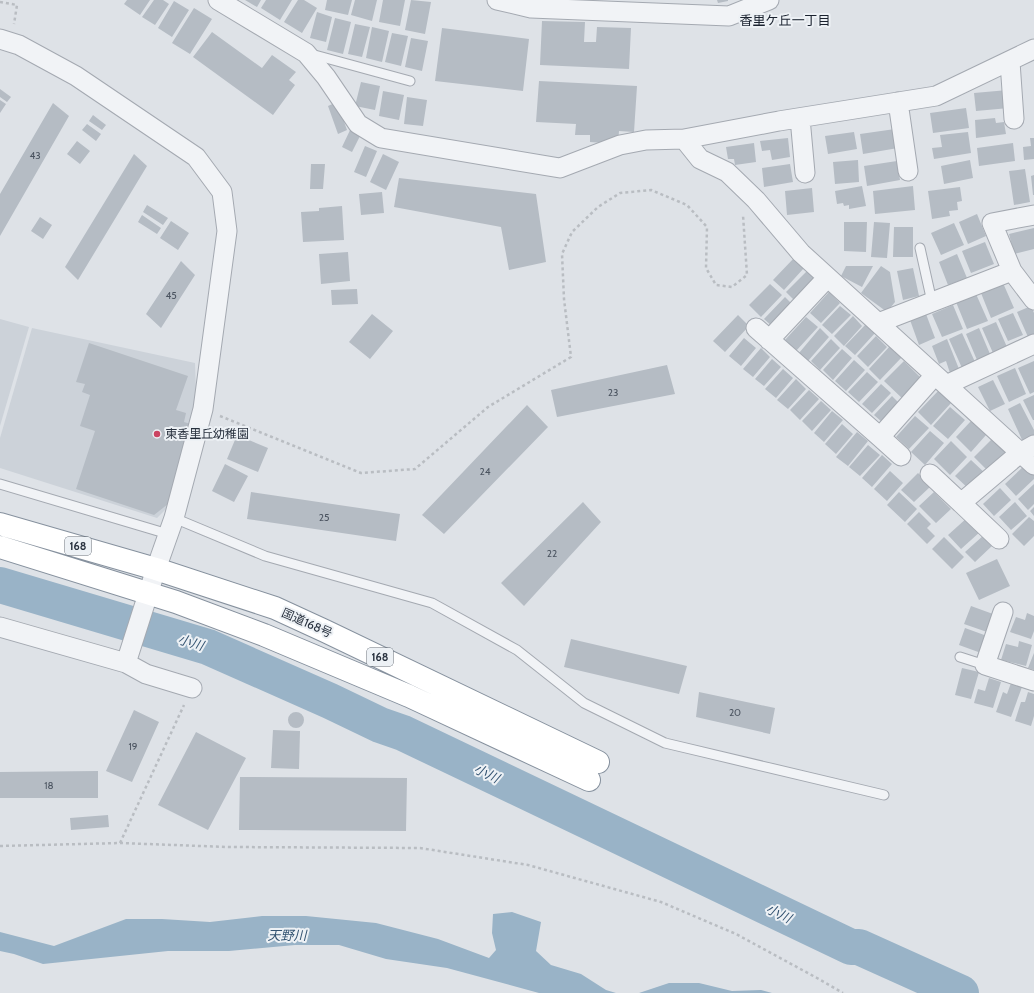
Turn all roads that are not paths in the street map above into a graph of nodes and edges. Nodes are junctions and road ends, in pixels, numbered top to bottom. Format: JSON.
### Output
{"nodes":[{"id":1,"x":218,"y":0,"type":"edge"},
{"id":2,"x":497,"y":0,"type":"edge"},
{"id":3,"x":769,"y":0,"type":"edge"},
{"id":4,"x":5,"y":41,"type":"edge"},
{"id":5,"x":1034,"y":49,"type":"edge"},
{"id":6,"x":306,"y":52,"type":"junction"},
{"id":7,"x":1010,"y":62,"type":"junction"},
{"id":8,"x":410,"y":81,"type":"dead end"},
{"id":9,"x":898,"y":102,"type":"junction"},
{"id":10,"x":800,"y":118,"type":"junction"},
{"id":11,"x":1014,"y":120,"type":"dead end"},
{"id":12,"x":684,"y":139,"type":"junction"},
{"id":13,"x":908,"y":172,"type":"dead end"},
{"id":14,"x":805,"y":173,"type":"dead end"},
{"id":15,"x":1034,"y":215,"type":"edge"},
{"id":16,"x":920,"y":248,"type":"dead end"},
{"id":17,"x":1012,"y":271,"type":"junction"},
{"id":18,"x":827,"y":278,"type":"junction"},
{"id":19,"x":1034,"y":300,"type":"edge"},
{"id":20,"x":932,"y":302,"type":"junction"},
{"id":21,"x":878,"y":323,"type":"junction"},
{"id":22,"x":1034,"y":344,"type":"edge"},
{"id":23,"x":940,"y":380,"type":"junction"},
{"id":24,"x":880,"y":437,"type":"junction"},
{"id":25,"x":1027,"y":449,"type":"edge"},
{"id":26,"x":901,"y":456,"type":"dead end"},
{"id":27,"x":1034,"y":465,"type":"edge"},
{"id":28,"x":930,"y":474,"type":"dead end"},
{"id":29,"x":0,"y":484,"type":"edge"},
{"id":30,"x":961,"y":503,"type":"junction"},
{"id":31,"x":0,"y":524,"type":"edge"},
{"id":32,"x":171,"y":526,"type":"junction"},
{"id":33,"x":1000,"y":539,"type":"dead end"},
{"id":34,"x":0,"y":547,"type":"edge"},
{"id":35,"x":156,"y":569,"type":"junction"},
{"id":36,"x":148,"y":594,"type":"junction"},
{"id":37,"x":1003,"y":612,"type":"dead end"},
{"id":38,"x":0,"y":627,"type":"edge"},
{"id":39,"x":960,"y":657,"type":"dead end"},
{"id":40,"x":126,"y":663,"type":"junction"},
{"id":41,"x":985,"y":665,"type":"junction"},
{"id":42,"x":1034,"y":681,"type":"edge"},
{"id":43,"x":192,"y":688,"type":"road end"},
{"id":44,"x":884,"y":794,"type":"dead end"}],
"edges":[{"from":1,"to":6,"type":"street"},
{"from":2,"to":3,"type":"street"},
{"from":4,"to":32,"type":"street"},
{"from":5,"to":7,"type":"street"},
{"from":6,"to":8,"type":"lane"},
{"from":6,"to":12,"type":"street"},
{"from":7,"to":9,"type":"street"},
{"from":7,"to":11,"type":"street"},
{"from":9,"to":10,"type":"street"},
{"from":9,"to":13,"type":"street"},
{"from":10,"to":12,"type":"street"},
{"from":10,"to":14,"type":"street"},
{"from":12,"to":18,"type":"street"},
{"from":15,"to":17,"type":"street"},
{"from":16,"to":20,"type":"lane"},
{"from":17,"to":19,"type":"street"},
{"from":17,"to":20,"type":"street"},
{"from":18,"to":21,"type":"street"},
{"from":18,"to":24,"type":"street"},
{"from":20,"to":21,"type":"street"},
{"from":21,"to":23,"type":"street"},
{"from":22,"to":23,"type":"street"},
{"from":23,"to":24,"type":"street"},
{"from":23,"to":25,"type":"street"},
{"from":24,"to":26,"type":"street"},
{"from":25,"to":27,"type":"street"},
{"from":25,"to":30,"type":"street"},
{"from":28,"to":30,"type":"street"},
{"from":29,"to":32,"type":"lane"},
{"from":30,"to":33,"type":"street"},
{"from":31,"to":35,"type":"highway","name":"国道168号","number":"168"},
{"from":32,"to":35,"type":"street"},
{"from":32,"to":44,"type":"lane"},
{"from":34,"to":36,"type":"highway","name":"国道168号"},
{"from":35,"to":36,"type":"street"},
{"from":35,"to":36,"type":"highway","name":"国道168号","number":"168"},
{"from":36,"to":40,"type":"street"},
{"from":37,"to":41,"type":"street"},
{"from":38,"to":40,"type":"street"},
{"from":39,"to":41,"type":"lane"},
{"from":40,"to":43,"type":"street"},
{"from":41,"to":42,"type":"street"}]}
